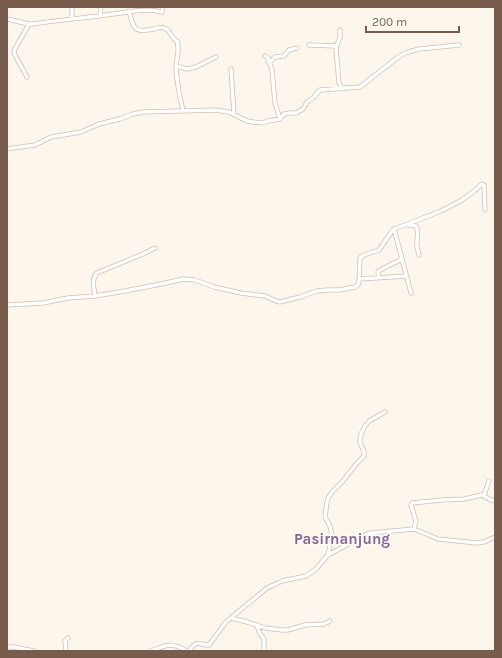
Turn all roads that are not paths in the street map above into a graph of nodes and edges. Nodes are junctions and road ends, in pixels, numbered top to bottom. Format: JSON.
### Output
{"nodes":[{"id":1,"x":72,"y":7,"type":"edge"},
{"id":2,"x":101,"y":7,"type":"edge"},
{"id":3,"x":163,"y":7,"type":"edge"},
{"id":4,"x":129,"y":11,"type":"junction"},
{"id":5,"x":100,"y":16,"type":"junction"},
{"id":6,"x":7,"y":19,"type":"edge"},
{"id":7,"x":72,"y":19,"type":"junction"},
{"id":8,"x":29,"y":24,"type":"junction"},
{"id":9,"x":340,"y":30,"type":"dead end"},
{"id":10,"x":309,"y":45,"type":"dead end"},
{"id":11,"x":459,"y":45,"type":"dead end"},
{"id":12,"x":297,"y":48,"type":"dead end"},
{"id":13,"x":336,"y":48,"type":"junction"},
{"id":14,"x":265,"y":56,"type":"dead end"},
{"id":15,"x":216,"y":57,"type":"dead end"},
{"id":16,"x":269,"y":63,"type":"junction"},
{"id":17,"x":176,"y":66,"type":"junction"},
{"id":18,"x":231,"y":68,"type":"dead end"},
{"id":19,"x":27,"y":77,"type":"dead end"},
{"id":20,"x":342,"y":88,"type":"junction"},
{"id":21,"x":183,"y":111,"type":"junction"},
{"id":22,"x":234,"y":114,"type":"junction"},
{"id":23,"x":280,"y":119,"type":"junction"},
{"id":24,"x":7,"y":149,"type":"edge"},
{"id":25,"x":485,"y":210,"type":"dead end"},
{"id":26,"x":408,"y":224,"type":"junction"},
{"id":27,"x":394,"y":229,"type":"junction"},
{"id":28,"x":155,"y":248,"type":"dead end"},
{"id":29,"x":419,"y":255,"type":"dead end"},
{"id":30,"x":402,"y":259,"type":"junction"},
{"id":31,"x":407,"y":276,"type":"junction"},
{"id":32,"x":379,"y":278,"type":"junction"},
{"id":33,"x":359,"y":279,"type":"junction"},
{"id":34,"x":411,"y":293,"type":"dead end"},
{"id":35,"x":95,"y":296,"type":"junction"},
{"id":36,"x":7,"y":305,"type":"edge"},
{"id":37,"x":385,"y":412,"type":"dead end"},
{"id":38,"x":489,"y":481,"type":"dead end"},
{"id":39,"x":484,"y":495,"type":"junction"},
{"id":40,"x":495,"y":501,"type":"edge"},
{"id":41,"x":414,"y":529,"type":"junction"},
{"id":42,"x":495,"y":537,"type":"edge"},
{"id":43,"x":328,"y":555,"type":"junction"},
{"id":44,"x":231,"y":618,"type":"junction"},
{"id":45,"x":330,"y":621,"type":"dead end"},
{"id":46,"x":258,"y":625,"type":"junction"},
{"id":47,"x":68,"y":638,"type":"dead end"},
{"id":48,"x":7,"y":647,"type":"edge"},
{"id":49,"x":34,"y":651,"type":"edge"},
{"id":50,"x":66,"y":651,"type":"edge"},
{"id":51,"x":151,"y":651,"type":"edge"},
{"id":52,"x":188,"y":651,"type":"edge"},
{"id":53,"x":264,"y":651,"type":"edge"}],
"edges":[{"from":1,"to":7,"type":"street"},
{"from":2,"to":5,"type":"street"},
{"from":3,"to":4,"type":"street"},
{"from":4,"to":5,"type":"street"},
{"from":4,"to":17,"type":"street"},
{"from":5,"to":7,"type":"street"},
{"from":6,"to":8,"type":"street"},
{"from":7,"to":8,"type":"street"},
{"from":8,"to":19,"type":"street"},
{"from":9,"to":13,"type":"street"},
{"from":10,"to":13,"type":"street"},
{"from":11,"to":20,"type":"street"},
{"from":12,"to":16,"type":"street"},
{"from":13,"to":20,"type":"street"},
{"from":14,"to":16,"type":"street"},
{"from":15,"to":17,"type":"street"},
{"from":16,"to":23,"type":"street"},
{"from":17,"to":21,"type":"street"},
{"from":18,"to":22,"type":"street"},
{"from":20,"to":23,"type":"street"},
{"from":21,"to":22,"type":"street"},
{"from":21,"to":24,"type":"street"},
{"from":22,"to":23,"type":"street"},
{"from":25,"to":26,"type":"street"},
{"from":26,"to":27,"type":"street"},
{"from":26,"to":29,"type":"street"},
{"from":27,"to":30,"type":"street"},
{"from":27,"to":33,"type":"street"},
{"from":28,"to":35,"type":"street"},
{"from":30,"to":31,"type":"street"},
{"from":30,"to":32,"type":"street"},
{"from":31,"to":32,"type":"street"},
{"from":31,"to":34,"type":"street"},
{"from":32,"to":33,"type":"street"},
{"from":33,"to":35,"type":"street"},
{"from":35,"to":36,"type":"street"},
{"from":37,"to":43,"type":"street"},
{"from":38,"to":39,"type":"street"},
{"from":39,"to":40,"type":"street"},
{"from":39,"to":41,"type":"street"},
{"from":41,"to":42,"type":"street"},
{"from":41,"to":43,"type":"street"},
{"from":43,"to":44,"type":"street"},
{"from":44,"to":46,"type":"street"},
{"from":44,"to":52,"type":"street"},
{"from":45,"to":46,"type":"street"},
{"from":46,"to":53,"type":"street"},
{"from":47,"to":50,"type":"street"},
{"from":48,"to":49,"type":"street"},
{"from":51,"to":52,"type":"street"}]}
